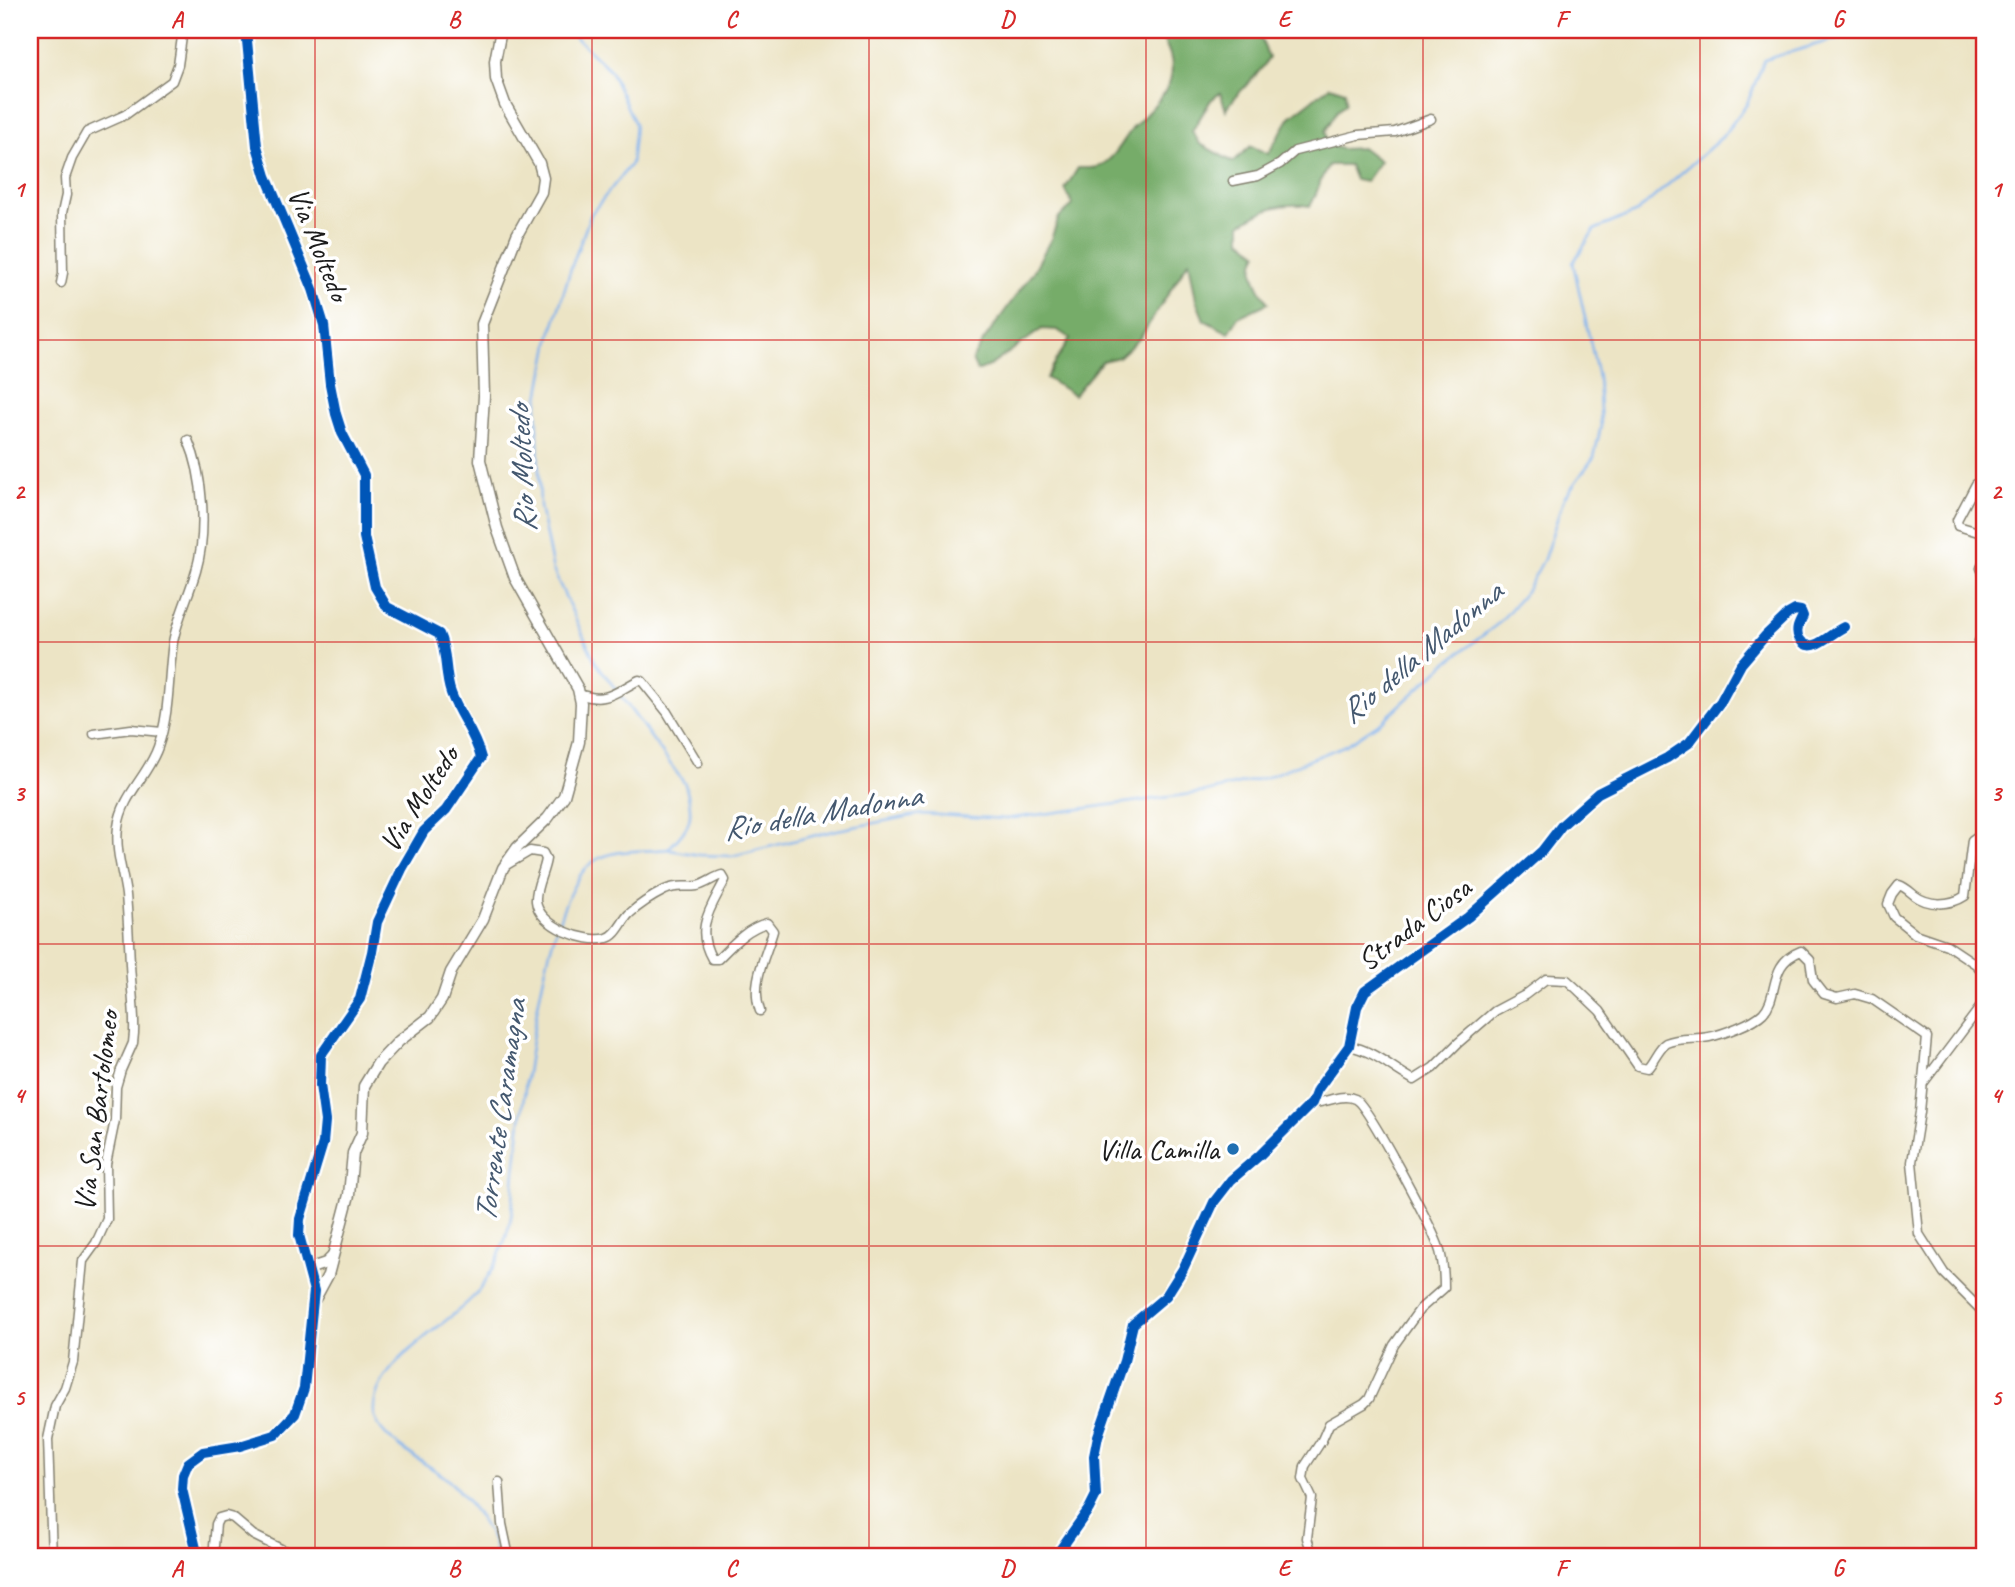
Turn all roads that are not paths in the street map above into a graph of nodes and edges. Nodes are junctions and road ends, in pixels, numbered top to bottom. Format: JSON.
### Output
{"nodes":[{"id":1,"x":183,"y":30,"type":"edge"},
{"id":2,"x":246,"y":30,"type":"edge"},
{"id":3,"x":501,"y":30,"type":"edge"},
{"id":4,"x":1431,"y":119,"type":"dead end"},
{"id":5,"x":1233,"y":181,"type":"dead end"},
{"id":6,"x":61,"y":283,"type":"dead end"},
{"id":7,"x":188,"y":440,"type":"dead end"},
{"id":8,"x":1985,"y":480,"type":"edge"},
{"id":9,"x":1985,"y":534,"type":"edge"},
{"id":10,"x":1985,"y":560,"type":"edge"},
{"id":11,"x":1985,"y":578,"type":"edge"},
{"id":12,"x":1843,"y":627,"type":"dead end"},
{"id":13,"x":579,"y":694,"type":"junction"},
{"id":14,"x":162,"y":732,"type":"junction"},
{"id":15,"x":94,"y":734,"type":"dead end"},
{"id":16,"x":698,"y":763,"type":"dead end"},
{"id":17,"x":1985,"y":831,"type":"edge"},
{"id":18,"x":503,"y":868,"type":"junction"},
{"id":19,"x":1985,"y":975,"type":"edge"},
{"id":20,"x":1985,"y":1001,"type":"edge"},
{"id":21,"x":760,"y":1011,"type":"dead end"},
{"id":22,"x":1349,"y":1046,"type":"junction"},
{"id":23,"x":1921,"y":1084,"type":"junction"},
{"id":24,"x":1312,"y":1103,"type":"junction"},
{"id":25,"x":331,"y":1258,"type":"junction"},
{"id":26,"x":309,"y":1269,"type":"junction"},
{"id":27,"x":314,"y":1301,"type":"junction"},
{"id":28,"x":1985,"y":1314,"type":"edge"},
{"id":29,"x":499,"y":1482,"type":"dead end"},
{"id":30,"x":285,"y":1551,"type":"dead end"},
{"id":31,"x":52,"y":1557,"type":"edge"},
{"id":32,"x":198,"y":1557,"type":"edge"},
{"id":33,"x":213,"y":1557,"type":"edge"},
{"id":34,"x":509,"y":1557,"type":"edge"},
{"id":35,"x":1055,"y":1557,"type":"edge"},
{"id":36,"x":1314,"y":1557,"type":"edge"}],
"edges":[{"from":1,"to":6,"type":"street"},
{"from":2,"to":26,"type":"street","name":"Via Moltedo"},
{"from":3,"to":13,"type":"street"},
{"from":4,"to":5,"type":"street"},
{"from":7,"to":14,"type":"street","name":"Via San Bartolomeo"},
{"from":8,"to":9,"type":"street"},
{"from":10,"to":11,"type":"street"},
{"from":12,"to":22,"type":"street","name":"Strada Ciosa"},
{"from":13,"to":16,"type":"street"},
{"from":13,"to":18,"type":"street"},
{"from":14,"to":15,"type":"street"},
{"from":14,"to":31,"type":"street","name":"Via San Bartolomeo"},
{"from":17,"to":19,"type":"street"},
{"from":18,"to":21,"type":"street"},
{"from":18,"to":25,"type":"street"},
{"from":20,"to":23,"type":"street"},
{"from":22,"to":23,"type":"street"},
{"from":22,"to":24,"type":"street","name":"Strada Ciosa"},
{"from":23,"to":28,"type":"street"},
{"from":24,"to":35,"type":"street","name":"Strada Ciosa"},
{"from":24,"to":36,"type":"street"},
{"from":25,"to":26,"type":"street"},
{"from":25,"to":27,"type":"street"},
{"from":26,"to":27,"type":"street","name":"Via Moltedo"},
{"from":27,"to":32,"type":"street","name":"Via Moltedo"},
{"from":29,"to":34,"type":"street"},
{"from":30,"to":33,"type":"street"}]}
